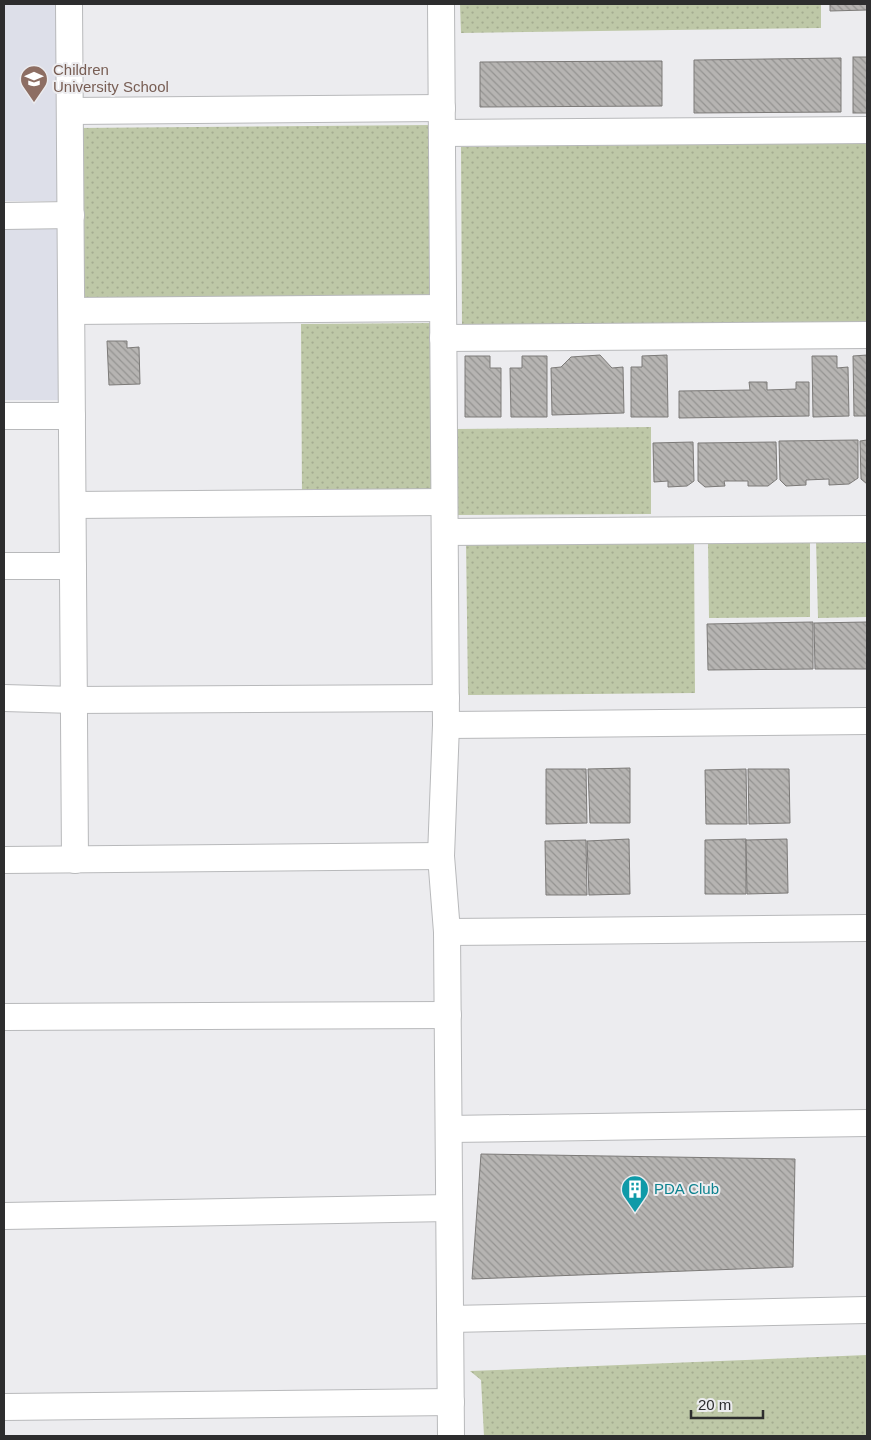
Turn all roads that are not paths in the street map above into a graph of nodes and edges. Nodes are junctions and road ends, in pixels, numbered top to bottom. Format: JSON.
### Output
{"nodes":[{"id":1,"x":70,"y":4,"type":"edge"},
{"id":2,"x":441,"y":4,"type":"edge"},
{"id":3,"x":70,"y":111,"type":"junction"},
{"id":4,"x":442,"y":121,"type":"junction"},
{"id":5,"x":867,"y":130,"type":"edge"},
{"id":6,"x":71,"y":215,"type":"junction"},
{"id":7,"x":4,"y":216,"type":"edge"},
{"id":8,"x":443,"y":308,"type":"junction"},
{"id":9,"x":72,"y":311,"type":"junction"},
{"id":10,"x":867,"y":335,"type":"edge"},
{"id":11,"x":443,"y":338,"type":"junction"},
{"id":12,"x":4,"y":416,"type":"edge"},
{"id":13,"x":72,"y":416,"type":"junction"},
{"id":14,"x":444,"y":502,"type":"junction"},
{"id":15,"x":73,"y":505,"type":"junction"},
{"id":16,"x":867,"y":529,"type":"edge"},
{"id":17,"x":445,"y":532,"type":"junction"},
{"id":18,"x":4,"y":566,"type":"edge"},
{"id":19,"x":73,"y":566,"type":"junction"},
{"id":20,"x":4,"y":698,"type":"edge"},
{"id":21,"x":446,"y":698,"type":"junction"},
{"id":22,"x":74,"y":700,"type":"junction"},
{"id":23,"x":867,"y":721,"type":"edge"},
{"id":24,"x":446,"y":725,"type":"junction"},
{"id":25,"x":441,"y":856,"type":"junction"},
{"id":26,"x":4,"y":860,"type":"edge"},
{"id":27,"x":75,"y":860,"type":"junction"},
{"id":28,"x":867,"y":928,"type":"edge"},
{"id":29,"x":447,"y":932,"type":"junction"},
{"id":30,"x":448,"y":1015,"type":"junction"},
{"id":31,"x":4,"y":1017,"type":"edge"},
{"id":32,"x":867,"y":1123,"type":"edge"},
{"id":33,"x":449,"y":1129,"type":"junction"},
{"id":34,"x":449,"y":1208,"type":"junction"},
{"id":35,"x":4,"y":1216,"type":"edge"},
{"id":36,"x":867,"y":1310,"type":"edge"},
{"id":37,"x":450,"y":1319,"type":"junction"},
{"id":38,"x":451,"y":1402,"type":"junction"},
{"id":39,"x":4,"y":1407,"type":"edge"},
{"id":40,"x":451,"y":1436,"type":"edge"}],
"edges":[{"from":1,"to":3,"type":"street"},
{"from":2,"to":4,"type":"street"},
{"from":3,"to":4,"type":"street"},
{"from":3,"to":6,"type":"street"},
{"from":4,"to":5,"type":"street"},
{"from":4,"to":8,"type":"street"},
{"from":6,"to":7,"type":"street"},
{"from":6,"to":9,"type":"street"},
{"from":8,"to":9,"type":"street"},
{"from":8,"to":11,"type":"street"},
{"from":9,"to":13,"type":"street"},
{"from":10,"to":11,"type":"street"},
{"from":11,"to":14,"type":"street"},
{"from":12,"to":13,"type":"street"},
{"from":13,"to":15,"type":"street"},
{"from":14,"to":15,"type":"street"},
{"from":14,"to":17,"type":"street"},
{"from":15,"to":19,"type":"street"},
{"from":16,"to":17,"type":"street"},
{"from":17,"to":21,"type":"street"},
{"from":18,"to":19,"type":"street"},
{"from":19,"to":22,"type":"street"},
{"from":20,"to":22,"type":"street"},
{"from":21,"to":22,"type":"street"},
{"from":21,"to":24,"type":"street"},
{"from":22,"to":27,"type":"street"},
{"from":23,"to":24,"type":"street"},
{"from":24,"to":25,"type":"street"},
{"from":25,"to":27,"type":"street"},
{"from":25,"to":29,"type":"street"},
{"from":26,"to":27,"type":"street"},
{"from":28,"to":29,"type":"street"},
{"from":29,"to":30,"type":"street"},
{"from":30,"to":31,"type":"street"},
{"from":30,"to":33,"type":"street"},
{"from":32,"to":33,"type":"street"},
{"from":33,"to":34,"type":"street"},
{"from":34,"to":35,"type":"street"},
{"from":34,"to":37,"type":"street"},
{"from":36,"to":37,"type":"street"},
{"from":37,"to":38,"type":"street"},
{"from":38,"to":39,"type":"street"},
{"from":38,"to":40,"type":"street"}]}
